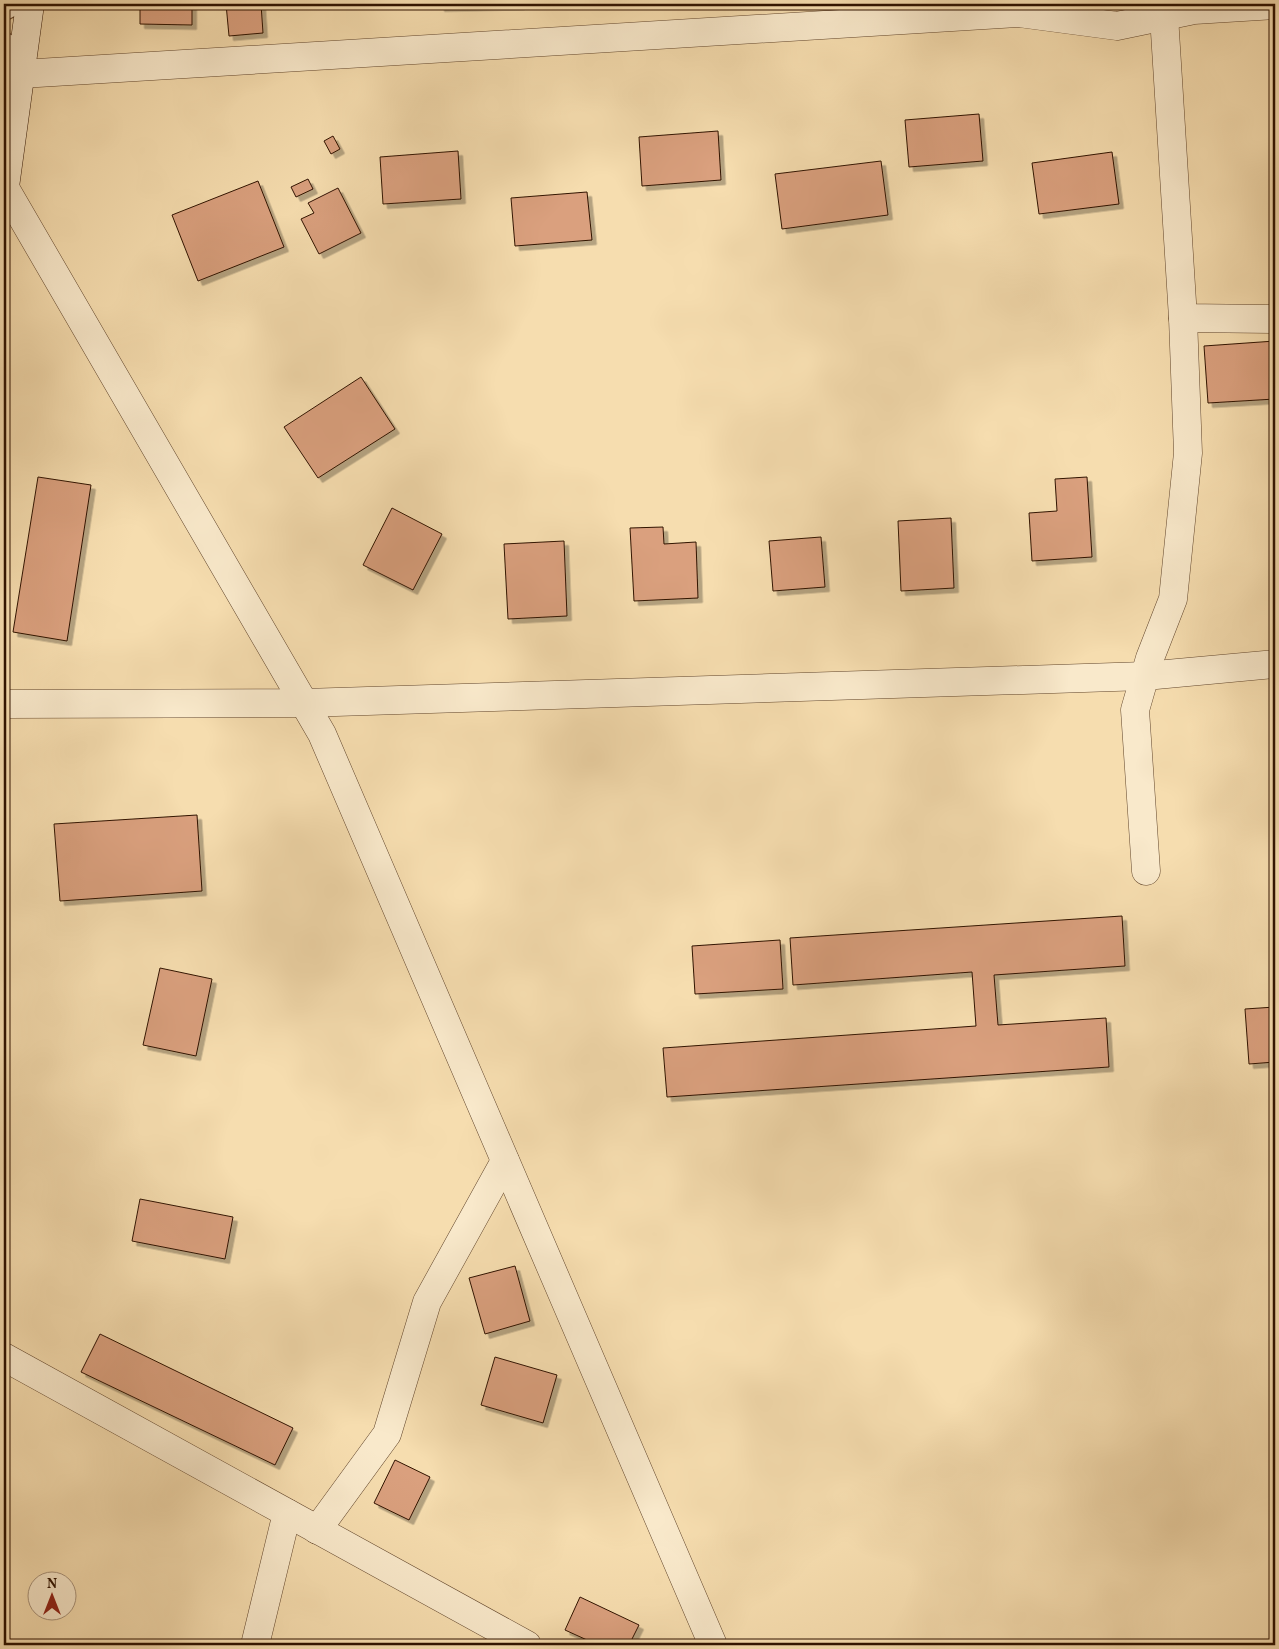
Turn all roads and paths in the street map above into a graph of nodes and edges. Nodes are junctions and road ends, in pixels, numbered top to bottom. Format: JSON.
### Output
{"nodes":[{"id":1,"x":17,"y":4,"type":"edge"},
{"id":2,"x":30,"y":4,"type":"edge"},
{"id":3,"x":1275,"y":5,"type":"edge"},
{"id":4,"x":969,"y":10,"type":"edge"},
{"id":5,"x":4,"y":12,"type":"edge"},
{"id":6,"x":1164,"y":16,"type":"junction"},
{"id":7,"x":16,"y":56,"type":"edge"},
{"id":8,"x":4,"y":191,"type":"edge"},
{"id":9,"x":1184,"y":318,"type":"junction"},
{"id":10,"x":1275,"y":318,"type":"edge"},
{"id":11,"x":1275,"y":664,"type":"edge"},
{"id":12,"x":1145,"y":676,"type":"junction"},
{"id":13,"x":304,"y":703,"type":"junction"},
{"id":14,"x":4,"y":704,"type":"edge"},
{"id":15,"x":1146,"y":871,"type":"dead end"},
{"id":16,"x":505,"y":1161,"type":"junction"},
{"id":17,"x":4,"y":1357,"type":"edge"},
{"id":18,"x":287,"y":1514,"type":"junction"},
{"id":19,"x":317,"y":1530,"type":"junction"},
{"id":20,"x":255,"y":1645,"type":"edge"},
{"id":21,"x":527,"y":1645,"type":"edge"},
{"id":22,"x":713,"y":1645,"type":"edge"}],
"edges":[{"from":1,"to":5,"type":"lane"},
{"from":2,"to":7,"type":"street"},
{"from":3,"to":6,"type":"street"},
{"from":4,"to":6,"type":"street"},
{"from":4,"to":7,"type":"street"},
{"from":6,"to":9,"type":"street"},
{"from":7,"to":8,"type":"street"},
{"from":8,"to":13,"type":"street"},
{"from":9,"to":10,"type":"street"},
{"from":9,"to":12,"type":"street"},
{"from":11,"to":12,"type":"street"},
{"from":12,"to":13,"type":"street"},
{"from":12,"to":15,"type":"street"},
{"from":13,"to":14,"type":"street"},
{"from":13,"to":16,"type":"street"},
{"from":16,"to":19,"type":"street"},
{"from":16,"to":22,"type":"street"},
{"from":17,"to":18,"type":"street"},
{"from":18,"to":19,"type":"street"},
{"from":18,"to":20,"type":"street"},
{"from":19,"to":21,"type":"street"}]}
